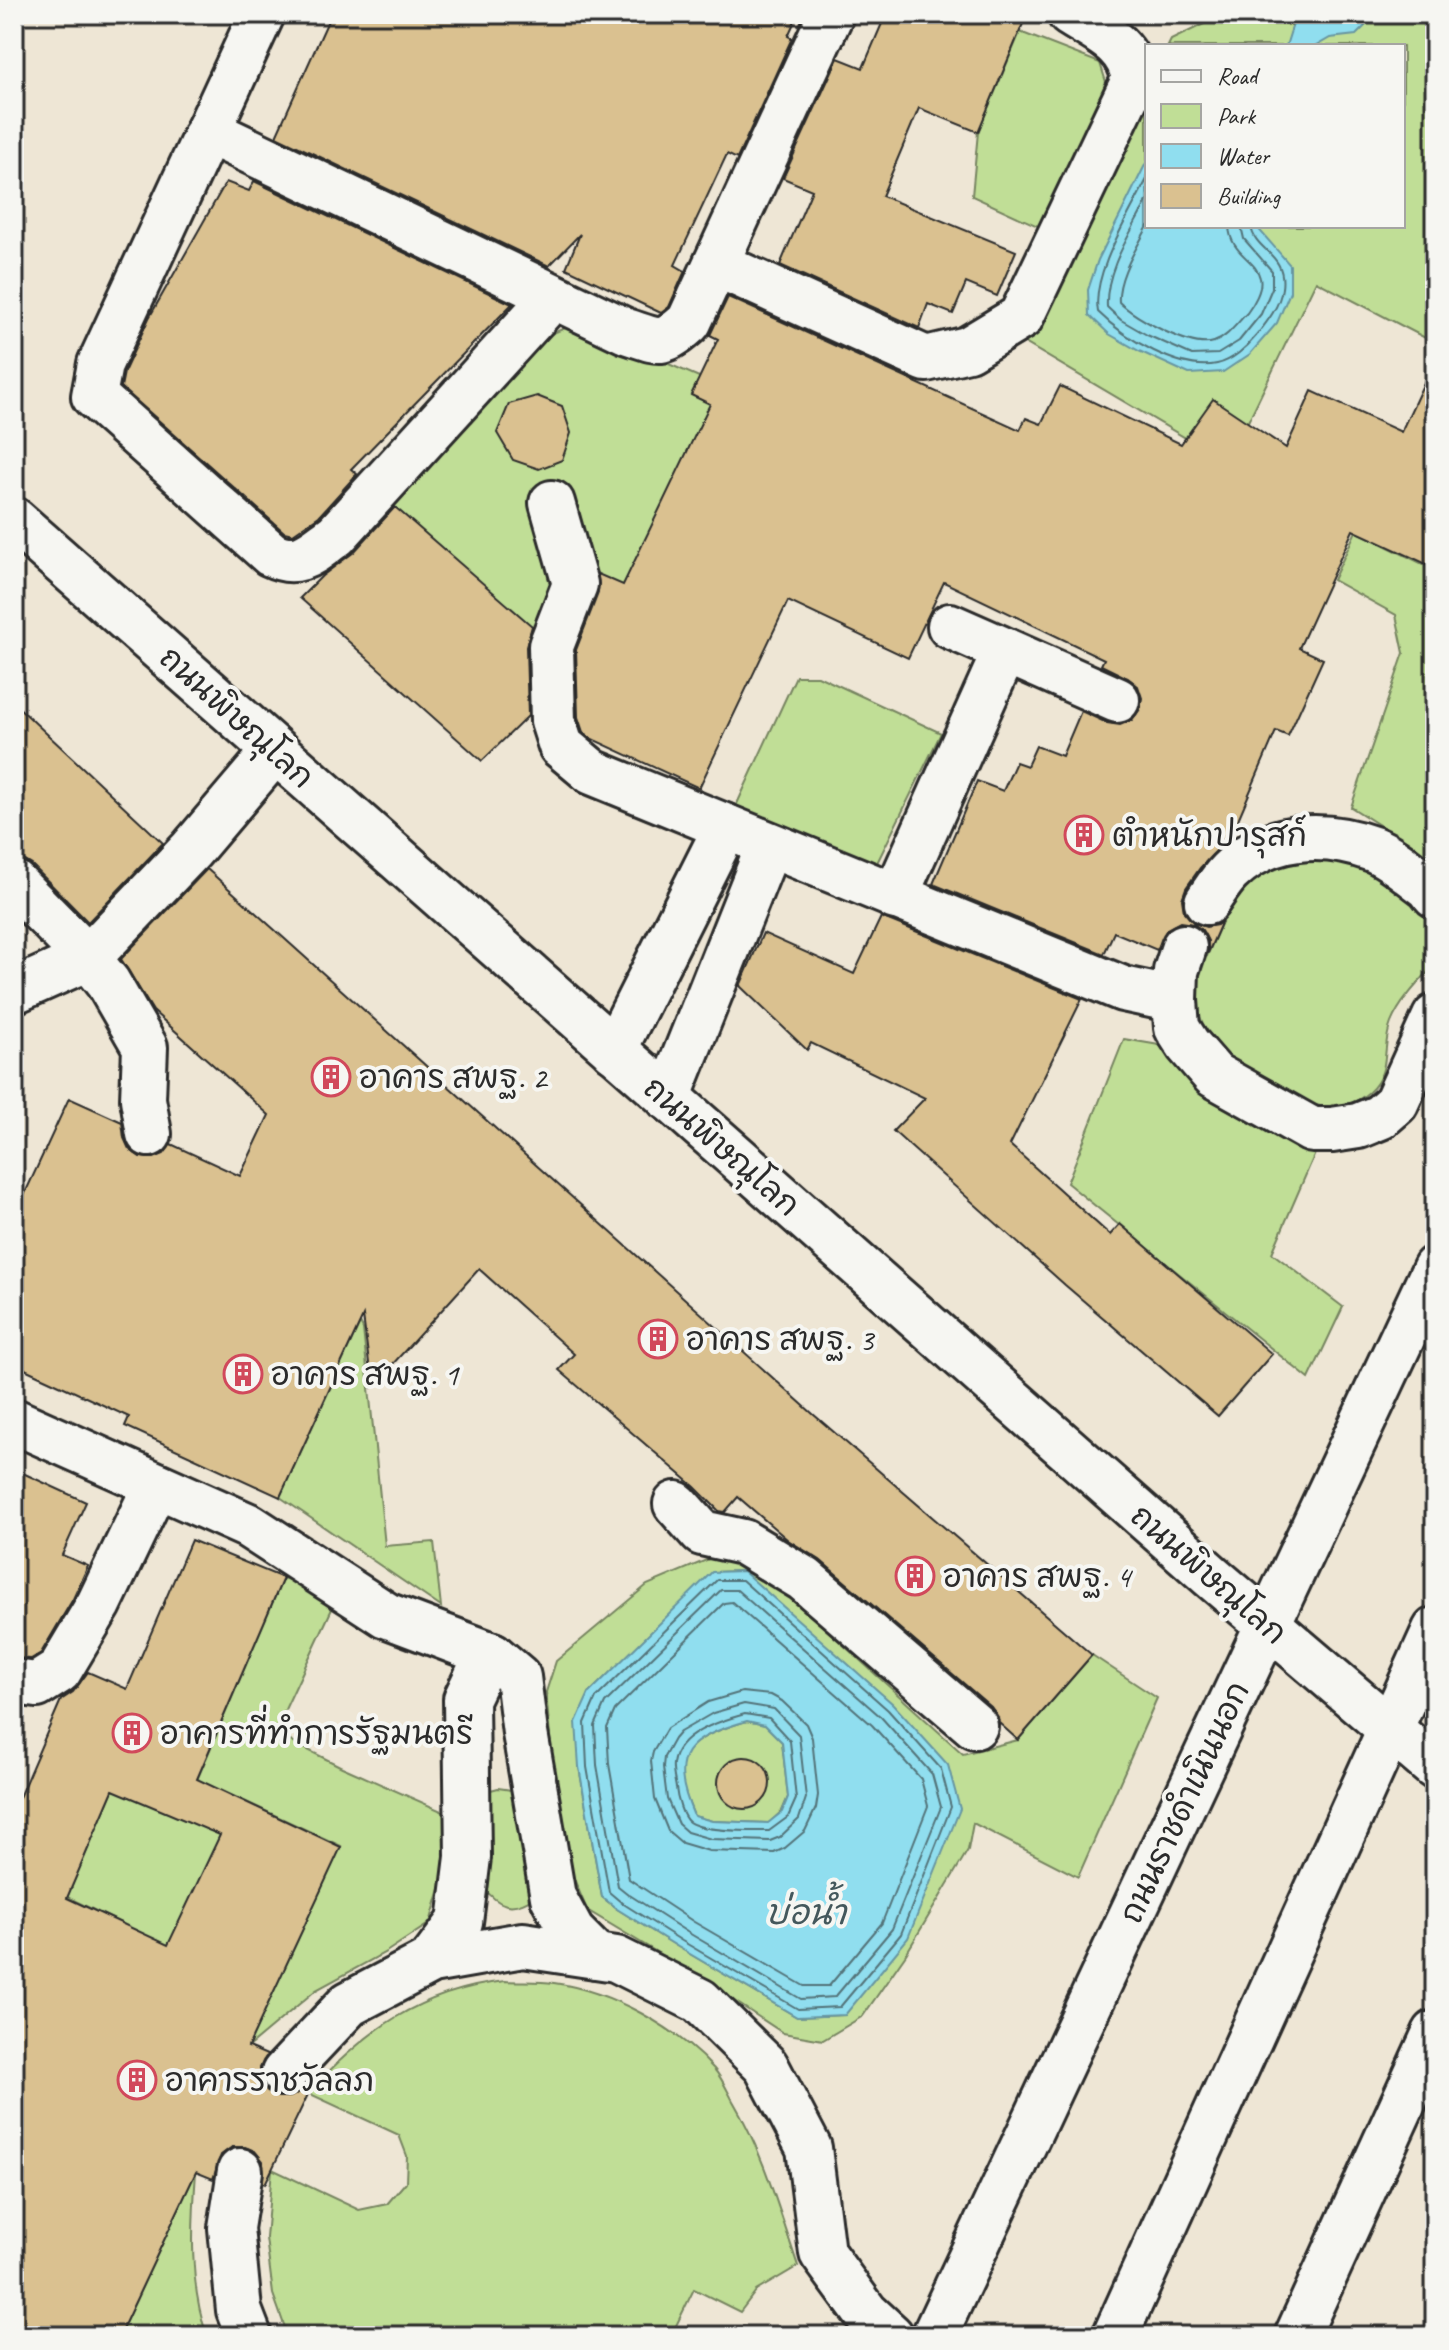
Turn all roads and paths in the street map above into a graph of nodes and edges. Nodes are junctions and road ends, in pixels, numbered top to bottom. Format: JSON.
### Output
{"nodes":[{"id":1,"x":262,"y":14,"type":"edge"},
{"id":2,"x":831,"y":14,"type":"edge"},
{"id":3,"x":1070,"y":14,"type":"edge"},
{"id":4,"x":208,"y":131,"type":"junction"},
{"id":5,"x":716,"y":264,"type":"junction"},
{"id":6,"x":553,"y":297,"type":"junction"},
{"id":7,"x":552,"y":503,"type":"dead end"},
{"id":8,"x":14,"y":520,"type":"edge"},
{"id":9,"x":950,"y":626,"type":"dead end"},
{"id":10,"x":1005,"y":651,"type":"junction"},
{"id":11,"x":1117,"y":700,"type":"dead end"},
{"id":12,"x":275,"y":751,"type":"junction"},
{"id":13,"x":726,"y":827,"type":"junction"},
{"id":14,"x":769,"y":845,"type":"junction"},
{"id":15,"x":14,"y":883,"type":"edge"},
{"id":16,"x":1435,"y":895,"type":"edge"},
{"id":17,"x":895,"y":897,"type":"junction"},
{"id":18,"x":1207,"y":902,"type":"dead end"},
{"id":19,"x":1184,"y":947,"type":"dead end"},
{"id":20,"x":88,"y":958,"type":"junction"},
{"id":21,"x":14,"y":991,"type":"edge"},
{"id":22,"x":1175,"y":1000,"type":"junction"},
{"id":23,"x":1434,"y":1023,"type":"edge"},
{"id":24,"x":614,"y":1050,"type":"junction"},
{"id":25,"x":668,"y":1098,"type":"junction"},
{"id":26,"x":149,"y":1134,"type":"dead end"},
{"id":27,"x":1435,"y":1268,"type":"edge"},
{"id":28,"x":14,"y":1421,"type":"edge"},
{"id":29,"x":156,"y":1485,"type":"junction"},
{"id":30,"x":676,"y":1504,"type":"dead end"},
{"id":31,"x":1267,"y":1625,"type":"junction"},
{"id":32,"x":1435,"y":1630,"type":"edge"},
{"id":33,"x":492,"y":1655,"type":"junction"},
{"id":34,"x":14,"y":1682,"type":"edge"},
{"id":35,"x":975,"y":1726,"type":"dead end"},
{"id":36,"x":1389,"y":1728,"type":"junction"},
{"id":37,"x":1435,"y":1767,"type":"edge"},
{"id":38,"x":596,"y":1956,"type":"junction"},
{"id":39,"x":431,"y":1961,"type":"junction"},
{"id":40,"x":1435,"y":2033,"type":"edge"},
{"id":41,"x":284,"y":2073,"type":"dead end"},
{"id":42,"x":240,"y":2171,"type":"dead end"},
{"id":43,"x":249,"y":2336,"type":"edge"},
{"id":44,"x":891,"y":2336,"type":"edge"},
{"id":45,"x":934,"y":2336,"type":"edge"},
{"id":46,"x":1115,"y":2336,"type":"edge"},
{"id":47,"x":1297,"y":2336,"type":"edge"}],
"edges":[{"from":1,"to":4,"type":"main road"},
{"from":2,"to":5,"type":"main road"},
{"from":3,"to":5,"type":"main road"},
{"from":4,"to":6,"type":"main road"},
{"from":4,"to":6,"type":"main road"},
{"from":5,"to":6,"type":"main road"},
{"from":7,"to":13,"type":"main road"},
{"from":8,"to":12,"type":"main road","name":"ถนนพิษณุโลก"},
{"from":9,"to":10,"type":"main road"},
{"from":10,"to":11,"type":"main road"},
{"from":10,"to":17,"type":"main road"},
{"from":12,"to":20,"type":"main road"},
{"from":12,"to":24,"type":"main road","name":"ถนนพิษณุโลก"},
{"from":13,"to":14,"type":"main road"},
{"from":13,"to":24,"type":"main road"},
{"from":14,"to":17,"type":"main road"},
{"from":14,"to":25,"type":"main road"},
{"from":15,"to":20,"type":"main road"},
{"from":16,"to":18,"type":"main road"},
{"from":17,"to":22,"type":"main road"},
{"from":19,"to":22,"type":"main road"},
{"from":20,"to":21,"type":"main road"},
{"from":20,"to":26,"type":"main road"},
{"from":22,"to":23,"type":"main road"},
{"from":24,"to":25,"type":"main road","name":"ถนนพิษณุโลก"},
{"from":25,"to":31,"type":"main road","name":"ถนนพิษณุโลก"},
{"from":27,"to":31,"type":"main road","name":"ถนนราชดำเนินนอก"},
{"from":28,"to":29,"type":"main road"},
{"from":29,"to":33,"type":"main road"},
{"from":29,"to":34,"type":"main road"},
{"from":30,"to":35,"type":"main road"},
{"from":31,"to":36,"type":"main road","name":"ถนนพิษณุโลก"},
{"from":31,"to":45,"type":"main road","name":"ถนนราชดำเนินนอก"},
{"from":32,"to":36,"type":"main road"},
{"from":33,"to":38,"type":"main road"},
{"from":33,"to":39,"type":"main road"},
{"from":36,"to":37,"type":"main road","name":"ถนนพิษณุโลก"},
{"from":36,"to":46,"type":"main road"},
{"from":38,"to":39,"type":"main road"},
{"from":38,"to":44,"type":"main road"},
{"from":39,"to":41,"type":"main road"},
{"from":40,"to":47,"type":"main road"},
{"from":42,"to":43,"type":"main road"}]}
